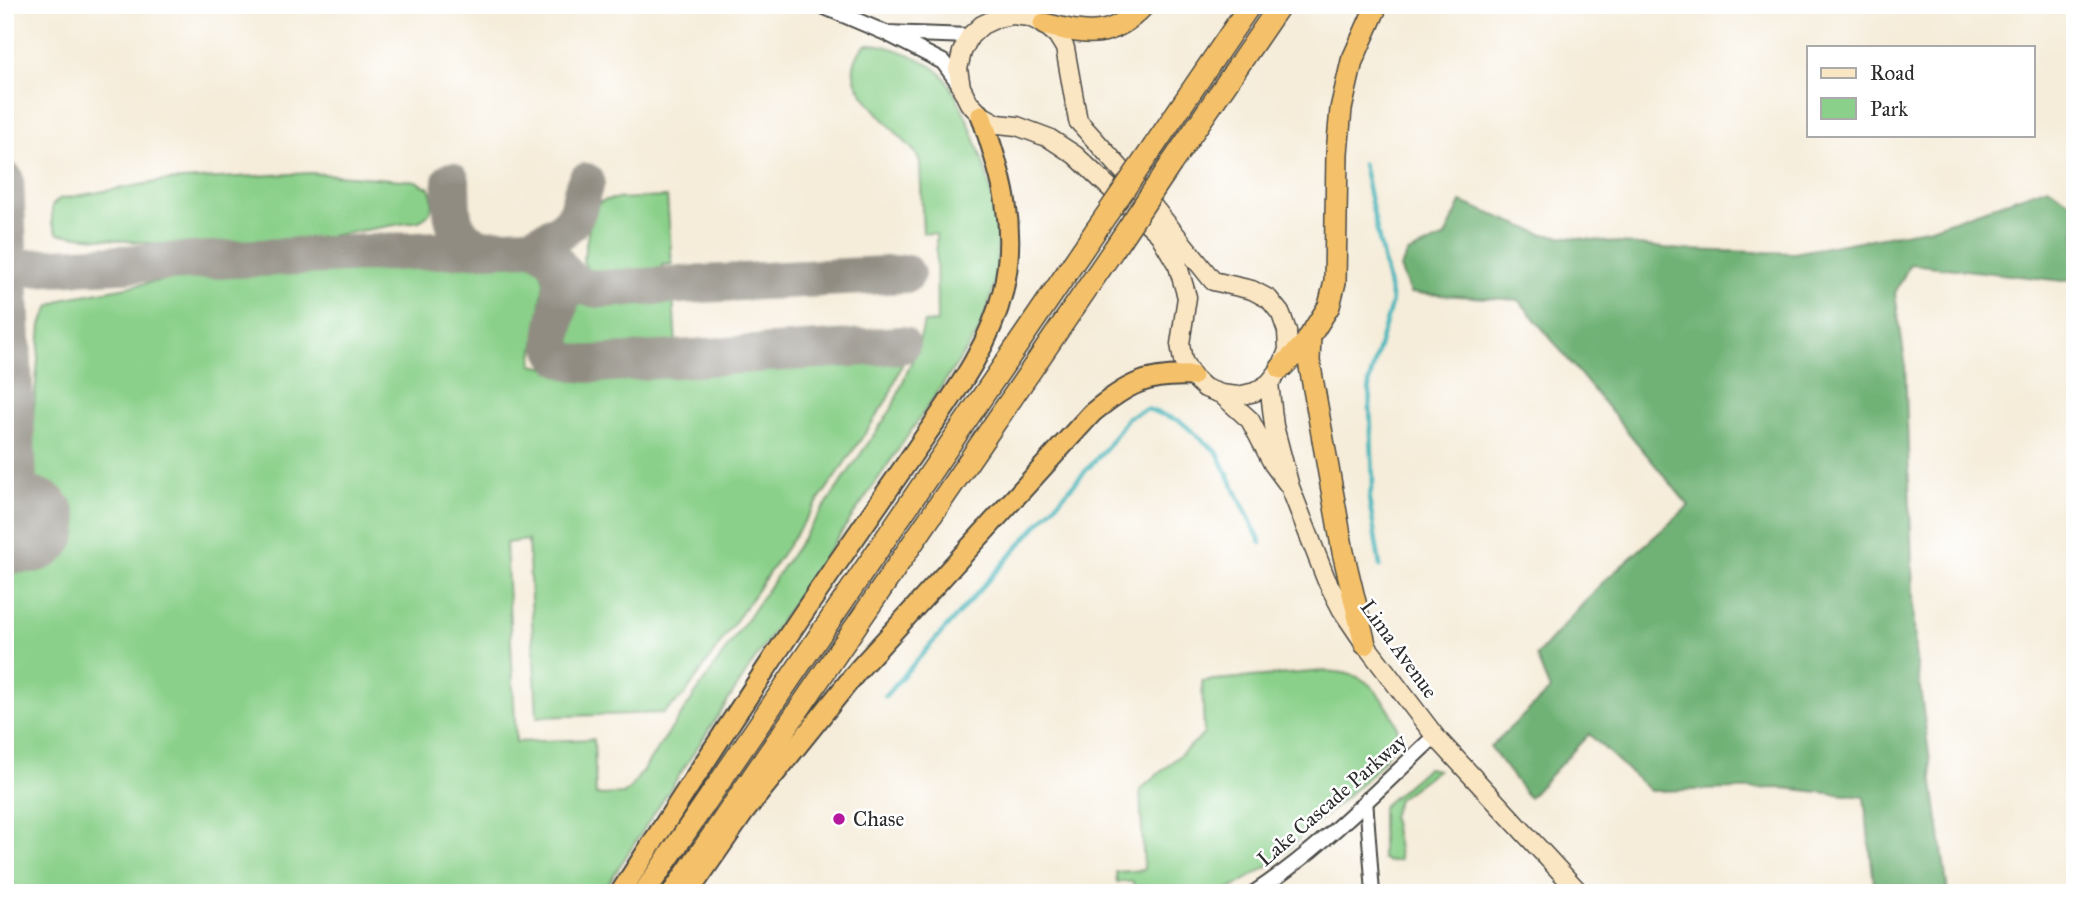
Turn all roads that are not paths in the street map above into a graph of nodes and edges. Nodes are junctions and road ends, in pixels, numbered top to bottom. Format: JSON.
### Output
{"nodes":[{"id":1,"x":820,"y":5,"type":"edge"},
{"id":2,"x":1144,"y":5,"type":"edge"},
{"id":3,"x":1250,"y":5,"type":"edge"},
{"id":4,"x":1377,"y":5,"type":"edge"},
{"id":5,"x":1279,"y":6,"type":"edge"},
{"id":6,"x":1044,"y":24,"type":"junction"},
{"id":7,"x":886,"y":33,"type":"junction"},
{"id":8,"x":970,"y":36,"type":"junction"},
{"id":9,"x":961,"y":87,"type":"junction"},
{"id":10,"x":981,"y":115,"type":"junction"},
{"id":11,"x":1310,"y":336,"type":"junction"},
{"id":12,"x":1192,"y":376,"type":"junction"},
{"id":13,"x":1275,"y":376,"type":"junction"},
{"id":14,"x":1221,"y":394,"type":"junction"},
{"id":15,"x":1290,"y":488,"type":"junction"},
{"id":16,"x":1364,"y":644,"type":"junction"},
{"id":17,"x":1435,"y":736,"type":"junction"},
{"id":18,"x":1366,"y":799,"type":"junction"},
{"id":19,"x":620,"y":893,"type":"edge"},
{"id":20,"x":643,"y":893,"type":"edge"},
{"id":21,"x":673,"y":893,"type":"edge"},
{"id":22,"x":688,"y":893,"type":"edge"},
{"id":23,"x":1254,"y":893,"type":"edge"},
{"id":24,"x":1373,"y":893,"type":"edge"},
{"id":25,"x":1580,"y":893,"type":"edge"}],
"edges":[{"from":1,"to":7,"type":"street"},
{"from":2,"to":6,"type":"highway"},
{"from":3,"to":20,"type":"highway","bridge":true},
{"from":4,"to":11,"type":"highway"},
{"from":5,"to":21,"type":"highway","bridge":true},
{"from":6,"to":8,"type":"main road"},
{"from":6,"to":13,"type":"main road","name":"Lima Avenue"},
{"from":7,"to":8,"type":"street"},
{"from":7,"to":9,"type":"street"},
{"from":8,"to":9,"type":"main road"},
{"from":9,"to":10,"type":"main road"},
{"from":10,"to":12,"type":"main road"},
{"from":10,"to":19,"type":"highway"},
{"from":11,"to":13,"type":"highway"},
{"from":11,"to":16,"type":"highway"},
{"from":12,"to":14,"type":"main road"},
{"from":12,"to":22,"type":"highway"},
{"from":13,"to":14,"type":"main road"},
{"from":13,"to":15,"type":"main road","name":"Lima Avenue"},
{"from":14,"to":15,"type":"main road"},
{"from":15,"to":16,"type":"main road","name":"Lima Avenue"},
{"from":16,"to":17,"type":"main road","name":"Lima Avenue"},
{"from":17,"to":18,"type":"street","name":"Lake Cascade Parkway"},
{"from":17,"to":25,"type":"main road","name":"Lima Avenue"},
{"from":18,"to":23,"type":"street","name":"Lake Cascade Parkway"},
{"from":18,"to":24,"type":"street"}]}
